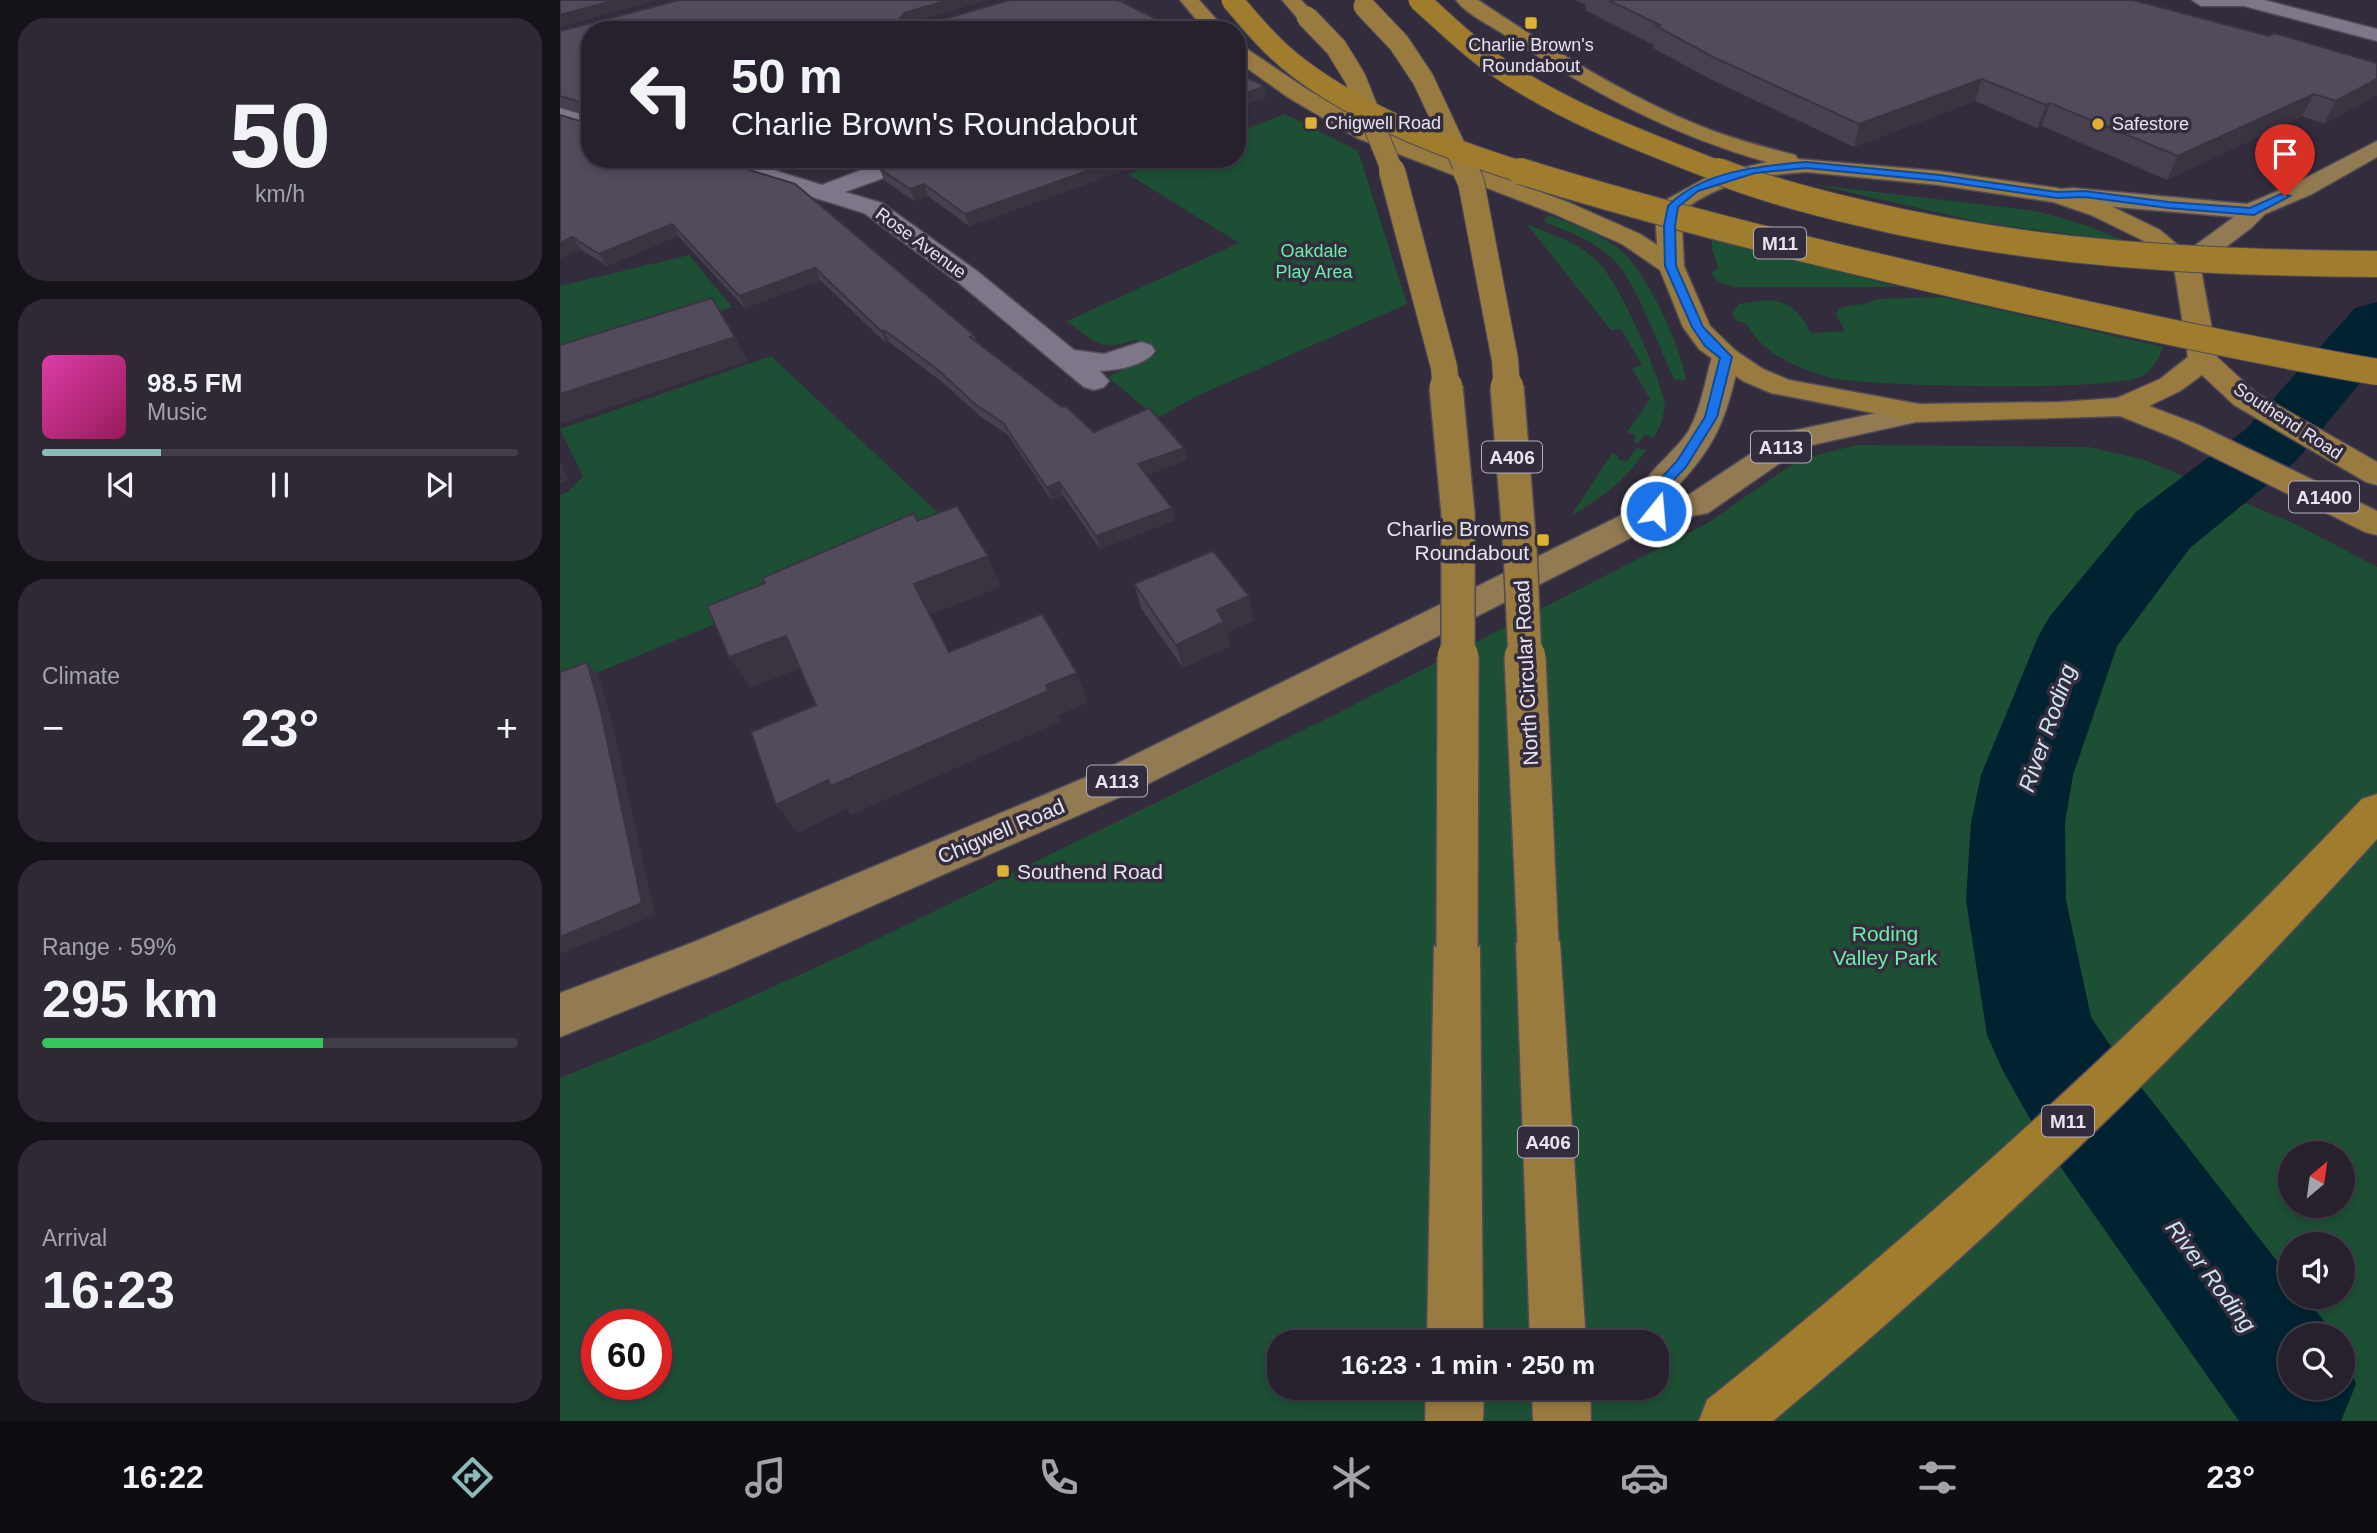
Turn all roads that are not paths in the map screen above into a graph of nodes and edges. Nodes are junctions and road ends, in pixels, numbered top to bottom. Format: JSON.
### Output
{"nodes":[{"id":1,"x":1189,"y":0,"type":"edge"},
{"id":2,"x":1232,"y":0,"type":"edge"},
{"id":3,"x":1419,"y":0,"type":"edge"},
{"id":4,"x":1465,"y":0,"type":"edge"},
{"id":5,"x":2201,"y":0,"type":"edge"},
{"id":6,"x":2242,"y":1,"type":"edge"},
{"id":7,"x":1360,"y":3,"type":"edge"},
{"id":8,"x":1299,"y":9,"type":"edge"},
{"id":9,"x":1208,"y":21,"type":"edge"},
{"id":10,"x":2377,"y":35,"type":"edge"},
{"id":11,"x":1246,"y":57,"type":"edge"},
{"id":12,"x":560,"y":115,"type":"edge"},
{"id":13,"x":581,"y":121,"type":"edge"},
{"id":14,"x":2377,"y":148,"type":"edge"},
{"id":15,"x":1806,"y":165,"type":"junction"},
{"id":16,"x":744,"y":168,"type":"edge"},
{"id":17,"x":887,"y":168,"type":"edge"},
{"id":18,"x":827,"y":192,"type":"junction"},
{"id":19,"x":2057,"y":195,"type":"junction"},
{"id":20,"x":2254,"y":212,"type":"junction"},
{"id":21,"x":2187,"y":264,"type":"junction"},
{"id":22,"x":2377,"y":264,"type":"edge"},
{"id":23,"x":1671,"y":266,"type":"junction"},
{"id":24,"x":1141,"y":351,"type":"dead end"},
{"id":25,"x":1066,"y":357,"type":"junction"},
{"id":26,"x":1726,"y":357,"type":"junction"},
{"id":27,"x":2203,"y":360,"type":"junction"},
{"id":28,"x":2377,"y":372,"type":"edge"},
{"id":29,"x":1094,"y":381,"type":"dead end"},
{"id":30,"x":2123,"y":407,"type":"junction"},
{"id":31,"x":1919,"y":414,"type":"junction"},
{"id":32,"x":2377,"y":475,"type":"edge"},
{"id":33,"x":1656,"y":511,"type":"junction"},
{"id":34,"x":2377,"y":524,"type":"edge"},
{"id":35,"x":2377,"y":811,"type":"edge"},
{"id":36,"x":560,"y":1016,"type":"edge"},
{"id":37,"x":1455,"y":1330,"type":"edge"},
{"id":38,"x":1557,"y":1330,"type":"edge"},
{"id":39,"x":1455,"y":1400,"type":"edge"},
{"id":40,"x":1561,"y":1400,"type":"edge"},
{"id":41,"x":1454,"y":1421,"type":"edge"},
{"id":42,"x":1562,"y":1421,"type":"edge"},
{"id":43,"x":1728,"y":1421,"type":"edge"}],
"edges":[{"from":1,"to":9,"type":"highway"},
{"from":2,"to":28,"type":"highway","number":"M11","bridge":true},
{"from":3,"to":22,"type":"highway","number":"M11","bridge":true},
{"from":4,"to":15,"type":"highway"},
{"from":5,"to":6,"type":"street"},
{"from":6,"to":10,"type":"street"},
{"from":7,"to":38,"type":"highway","name":"North Circular Road","number":"A406","bridge":true},
{"from":8,"to":37,"type":"highway","number":"A406","bridge":true},
{"from":11,"to":23,"type":"highway"},
{"from":12,"to":13,"type":"street"},
{"from":14,"to":20,"type":"main road"},
{"from":15,"to":19,"type":"highway","number":"A113"},
{"from":15,"to":23,"type":"highway","number":"A113"},
{"from":16,"to":18,"type":"street","name":"Rose Avenue"},
{"from":17,"to":18,"type":"street"},
{"from":18,"to":25,"type":"street","name":"Rose Avenue"},
{"from":19,"to":20,"type":"main road","number":"A113"},
{"from":19,"to":21,"type":"highway","number":"A113"},
{"from":20,"to":21,"type":"main road"},
{"from":21,"to":27,"type":"highway"},
{"from":23,"to":26,"type":"highway","number":"A113"},
{"from":24,"to":25,"type":"street","name":"Rose Avenue"},
{"from":25,"to":29,"type":"street","name":"Rose Avenue"},
{"from":26,"to":31,"type":"highway","number":"A113"},
{"from":26,"to":33,"type":"main road"},
{"from":27,"to":30,"type":"highway","number":"A113"},
{"from":27,"to":32,"type":"highway","name":"Southend Road","number":"A1400"},
{"from":30,"to":31,"type":"highway","number":"A113"},
{"from":30,"to":34,"type":"highway","number":"A1400"},
{"from":31,"to":33,"type":"main road","name":"Chigwell Road","number":"A113"},
{"from":33,"to":36,"type":"main road","name":"Chigwell Road","number":"A113"},
{"from":35,"to":43,"type":"highway","number":"M11"},
{"from":39,"to":41,"type":"highway"},
{"from":40,"to":42,"type":"highway"}]}
